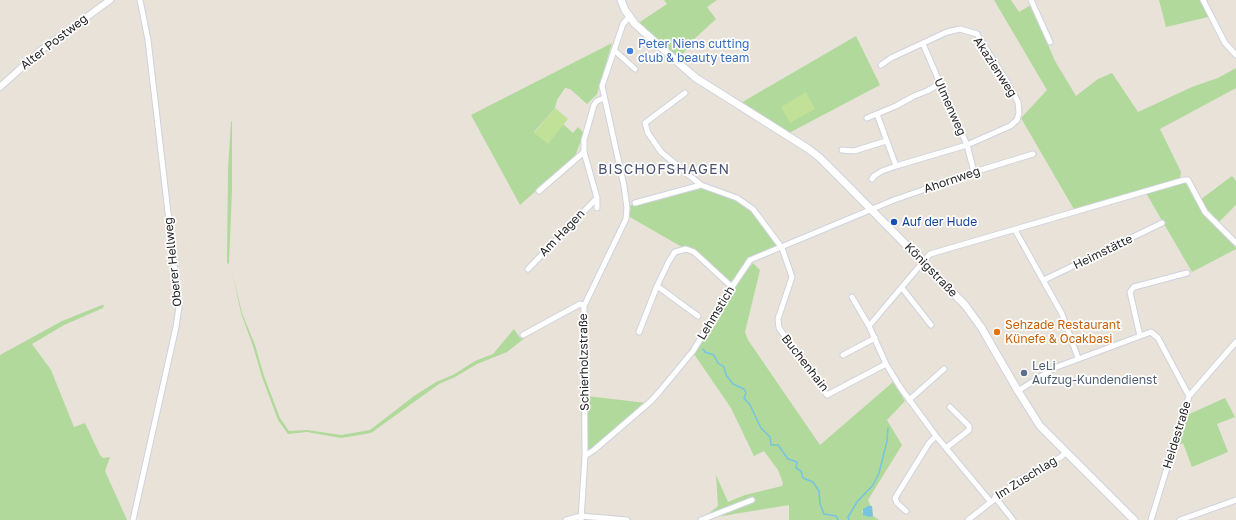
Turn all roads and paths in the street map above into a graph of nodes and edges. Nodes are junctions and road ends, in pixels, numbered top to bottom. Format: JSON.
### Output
{"nodes":[{"id":1,"x":110,"y":0,"type":"edge"},
{"id":2,"x":140,"y":0,"type":"edge"},
{"id":3,"x":621,"y":0,"type":"edge"},
{"id":4,"x":1031,"y":0,"type":"edge"},
{"id":5,"x":1202,"y":0,"type":"edge"},
{"id":6,"x":629,"y":17,"type":"junction"},
{"id":7,"x":1050,"y":42,"type":"dead end"},
{"id":8,"x":923,"y":44,"type":"junction"},
{"id":9,"x":614,"y":50,"type":"junction"},
{"id":10,"x":1236,"y":55,"type":"edge"},
{"id":11,"x":881,"y":65,"type":"dead end"},
{"id":12,"x":635,"y":69,"type":"dead end"},
{"id":13,"x":940,"y":84,"type":"junction"},
{"id":14,"x":0,"y":87,"type":"edge"},
{"id":15,"x":685,"y":93,"type":"dead end"},
{"id":16,"x":604,"y":98,"type":"junction"},
{"id":17,"x":877,"y":114,"type":"junction"},
{"id":18,"x":867,"y":118,"type":"dead end"},
{"id":19,"x":886,"y":141,"type":"junction"},
{"id":20,"x":967,"y":145,"type":"junction"},
{"id":21,"x":842,"y":150,"type":"dead end"},
{"id":22,"x":584,"y":152,"type":"junction"},
{"id":23,"x":1033,"y":154,"type":"dead end"},
{"id":24,"x":896,"y":166,"type":"junction"},
{"id":25,"x":974,"y":172,"type":"junction"},
{"id":26,"x":872,"y":179,"type":"dead end"},
{"id":27,"x":701,"y":185,"type":"junction"},
{"id":28,"x":539,"y":191,"type":"dead end"},
{"id":29,"x":597,"y":198,"type":"junction"},
{"id":30,"x":635,"y":202,"type":"dead end"},
{"id":31,"x":597,"y":208,"type":"dead end"},
{"id":32,"x":872,"y":210,"type":"junction"},
{"id":33,"x":1162,"y":223,"type":"dead end"},
{"id":34,"x":1015,"y":230,"type":"junction"},
{"id":35,"x":1236,"y":243,"type":"edge"},
{"id":36,"x":782,"y":248,"type":"junction"},
{"id":37,"x":922,"y":262,"type":"junction"},
{"id":38,"x":528,"y":269,"type":"dead end"},
{"id":39,"x":1187,"y":273,"type":"dead end"},
{"id":40,"x":1044,"y":280,"type":"junction"},
{"id":41,"x":657,"y":286,"type":"junction"},
{"id":42,"x":732,"y":287,"type":"junction"},
{"id":43,"x":902,"y":288,"type":"junction"},
{"id":44,"x":852,"y":297,"type":"dead end"},
{"id":45,"x":584,"y":306,"type":"junction"},
{"id":46,"x":698,"y":316,"type":"dead end"},
{"id":47,"x":931,"y":325,"type":"dead end"},
{"id":48,"x":869,"y":326,"type":"junction"},
{"id":49,"x":639,"y":332,"type":"dead end"},
{"id":50,"x":523,"y":334,"type":"dead end"},
{"id":51,"x":1140,"y":336,"type":"junction"},
{"id":52,"x":875,"y":338,"type":"junction"},
{"id":53,"x":1236,"y":342,"type":"edge"},
{"id":54,"x":843,"y":355,"type":"dead end"},
{"id":55,"x":1078,"y":358,"type":"junction"},
{"id":56,"x":886,"y":364,"type":"junction"},
{"id":57,"x":944,"y":369,"type":"dead end"},
{"id":58,"x":1018,"y":391,"type":"junction"},
{"id":59,"x":1189,"y":396,"type":"junction"},
{"id":60,"x":909,"y":400,"type":"junction"},
{"id":61,"x":950,"y":407,"type":"dead end"},
{"id":62,"x":936,"y":436,"type":"junction"},
{"id":63,"x":946,"y":448,"type":"junction"},
{"id":64,"x":1066,"y":452,"type":"junction"},
{"id":65,"x":585,"y":456,"type":"junction"},
{"id":66,"x":995,"y":497,"type":"junction"},
{"id":67,"x":752,"y":500,"type":"dead end"},
{"id":68,"x":1236,"y":500,"type":"edge"},
{"id":69,"x":990,"y":501,"type":"junction"},
{"id":70,"x":906,"y":510,"type":"dead end"},
{"id":71,"x":581,"y":518,"type":"edge"},
{"id":72,"x":133,"y":520,"type":"edge"},
{"id":73,"x":566,"y":520,"type":"edge"},
{"id":74,"x":627,"y":520,"type":"edge"},
{"id":75,"x":701,"y":520,"type":"edge"},
{"id":76,"x":968,"y":520,"type":"edge"},
{"id":77,"x":1014,"y":520,"type":"edge"},
{"id":78,"x":1134,"y":520,"type":"edge"},
{"id":79,"x":1151,"y":520,"type":"edge"},
{"id":80,"x":1180,"y":520,"type":"edge"}],
"edges":[{"from":1,"to":14,"type":"street","name":"Alter Postweg"},
{"from":2,"to":72,"type":"street","name":"Oberer Hellweg"},
{"from":3,"to":6,"type":"main road"},
{"from":4,"to":7,"type":"street"},
{"from":5,"to":10,"type":"street"},
{"from":6,"to":9,"type":"street","name":"Schierholzstraße"},
{"from":6,"to":32,"type":"main road","name":"Königstraße"},
{"from":8,"to":11,"type":"street","name":"Akazienweg"},
{"from":8,"to":13,"type":"street","name":"Ulmenweg"},
{"from":8,"to":20,"type":"street","name":"Akazienweg"},
{"from":9,"to":12,"type":"street"},
{"from":9,"to":16,"type":"street","name":"Schierholzstraße"},
{"from":13,"to":17,"type":"street"},
{"from":13,"to":20,"type":"street","name":"Ulmenweg"},
{"from":15,"to":27,"type":"street"},
{"from":16,"to":22,"type":"street","name":"Am Hagen"},
{"from":16,"to":45,"type":"street","name":"Schierholzstraße"},
{"from":17,"to":18,"type":"street"},
{"from":17,"to":19,"type":"street"},
{"from":19,"to":21,"type":"street"},
{"from":19,"to":24,"type":"street"},
{"from":20,"to":24,"type":"street","name":"Akazienweg"},
{"from":20,"to":25,"type":"street","name":"Ulmenweg"},
{"from":22,"to":28,"type":"street"},
{"from":22,"to":29,"type":"street","name":"Am Hagen"},
{"from":23,"to":25,"type":"street","name":"Ahornweg"},
{"from":24,"to":26,"type":"street","name":"Akazienweg"},
{"from":25,"to":32,"type":"street","name":"Ahornweg"},
{"from":27,"to":30,"type":"street"},
{"from":27,"to":36,"type":"street"},
{"from":29,"to":31,"type":"street","name":"Am Hagen"},
{"from":29,"to":38,"type":"street","name":"Am Hagen"},
{"from":32,"to":36,"type":"street","name":"Lehmstich"},
{"from":32,"to":37,"type":"main road","name":"Königstraße"},
{"from":33,"to":40,"type":"street","name":"Heimstätte"},
{"from":34,"to":35,"type":"street"},
{"from":34,"to":37,"type":"street"},
{"from":34,"to":40,"type":"street"},
{"from":36,"to":42,"type":"street","name":"Lehmstich"},
{"from":36,"to":56,"type":"street","name":"Buchenhain"},
{"from":37,"to":43,"type":"street"},
{"from":37,"to":58,"type":"main road","name":"Königstraße"},
{"from":39,"to":51,"type":"street"},
{"from":40,"to":55,"type":"street"},
{"from":41,"to":42,"type":"street"},
{"from":41,"to":46,"type":"street"},
{"from":41,"to":49,"type":"street"},
{"from":42,"to":65,"type":"street","name":"Lehmstich"},
{"from":43,"to":47,"type":"street"},
{"from":43,"to":48,"type":"street"},
{"from":44,"to":48,"type":"street"},
{"from":45,"to":50,"type":"street"},
{"from":45,"to":65,"type":"street","name":"Schierholzstraße"},
{"from":48,"to":52,"type":"street"},
{"from":51,"to":55,"type":"street"},
{"from":51,"to":59,"type":"street"},
{"from":52,"to":54,"type":"street"},
{"from":52,"to":56,"type":"street"},
{"from":53,"to":59,"type":"street","name":"Heidestraße"},
{"from":55,"to":58,"type":"street"},
{"from":56,"to":60,"type":"street"},
{"from":57,"to":60,"type":"street"},
{"from":58,"to":64,"type":"main road","name":"Königstraße"},
{"from":59,"to":79,"type":"street","name":"Heidestraße"},
{"from":60,"to":62,"type":"street"},
{"from":61,"to":63,"type":"street"},
{"from":62,"to":63,"type":"street"},
{"from":62,"to":70,"type":"street"},
{"from":63,"to":69,"type":"street"},
{"from":64,"to":66,"type":"street","name":"Im Zuschlag"},
{"from":64,"to":78,"type":"main road","name":"Königstraße"},
{"from":65,"to":71,"type":"street","name":"Schierholzstraße"},
{"from":66,"to":69,"type":"street","name":"Im Zuschlag"},
{"from":66,"to":77,"type":"street"},
{"from":67,"to":75,"type":"street"},
{"from":68,"to":80,"type":"street"},
{"from":69,"to":76,"type":"street","name":"Im Zuschlag"},
{"from":71,"to":73,"type":"street"},
{"from":71,"to":74,"type":"street"}]}
